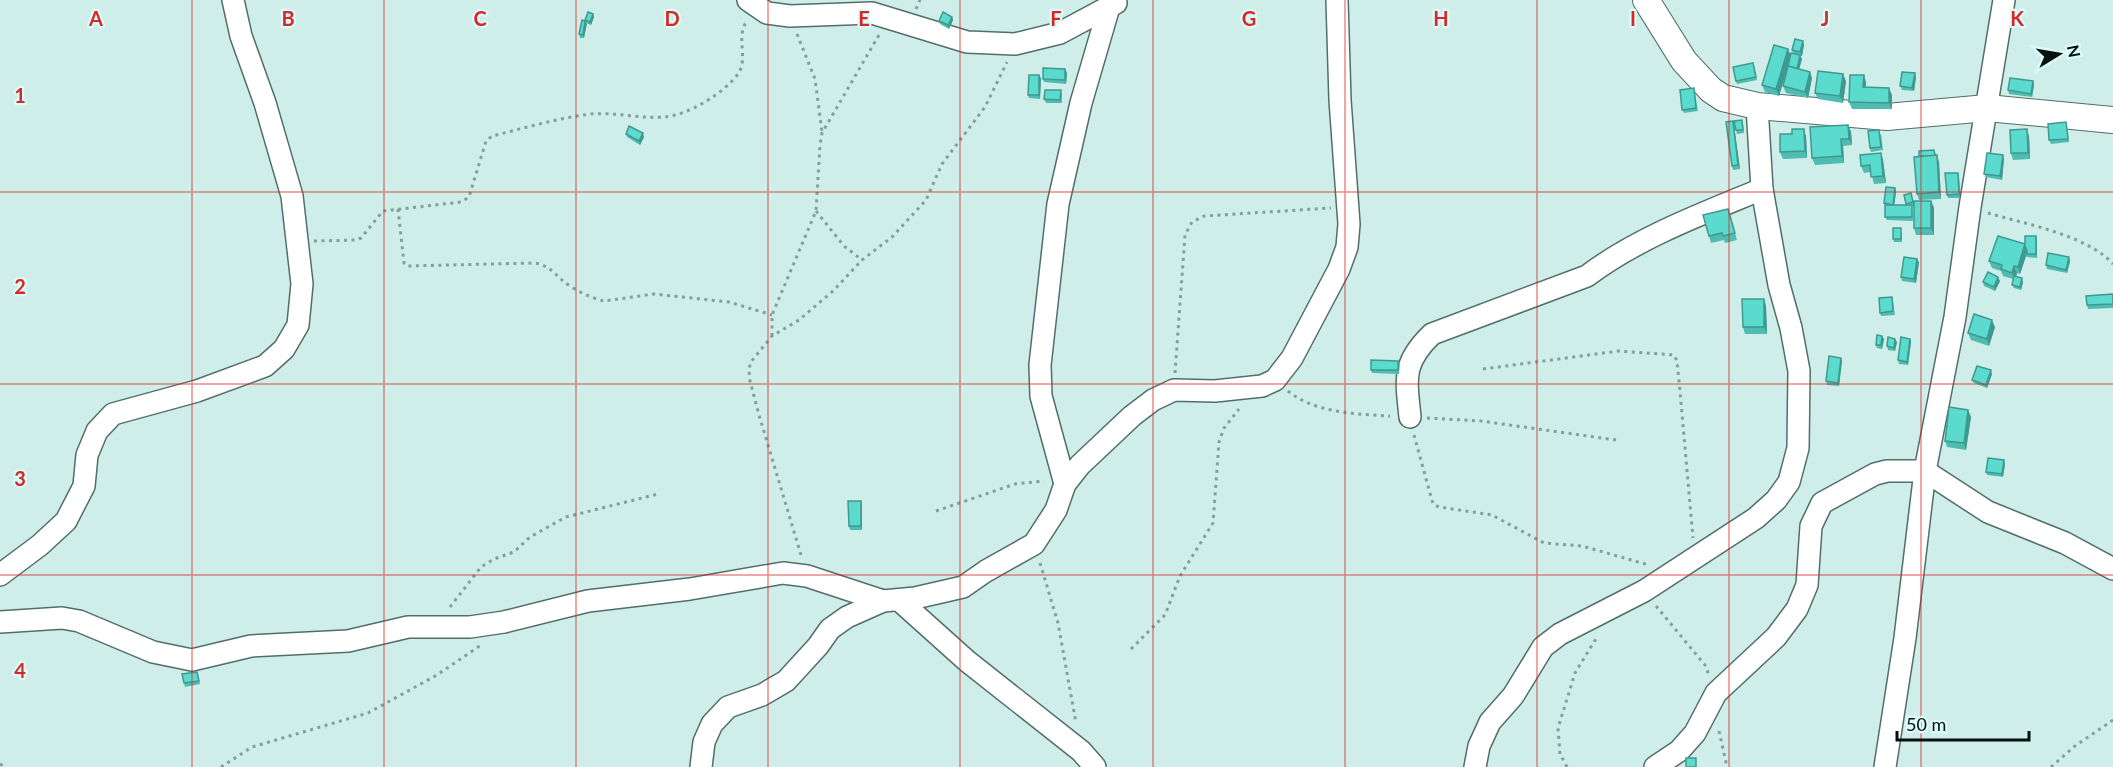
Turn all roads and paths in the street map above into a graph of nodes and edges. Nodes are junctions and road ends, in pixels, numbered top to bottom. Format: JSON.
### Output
{"nodes":[{"id":1,"x":233,"y":0,"type":"edge"},
{"id":2,"x":1337,"y":0,"type":"edge"},
{"id":3,"x":1646,"y":0,"type":"edge"},
{"id":4,"x":2004,"y":0,"type":"edge"},
{"id":5,"x":1115,"y":3,"type":"edge"},
{"id":6,"x":753,"y":4,"type":"edge"},
{"id":7,"x":790,"y":16,"type":"junction"},
{"id":8,"x":888,"y":17,"type":"junction"},
{"id":9,"x":1015,"y":44,"type":"junction"},
{"id":10,"x":1757,"y":106,"type":"junction"},
{"id":11,"x":1987,"y":108,"type":"junction"},
{"id":12,"x":2113,"y":120,"type":"edge"},
{"id":13,"x":822,"y":133,"type":"junction"},
{"id":14,"x":1762,"y":189,"type":"junction"},
{"id":15,"x":1347,"y":207,"type":"junction"},
{"id":16,"x":1970,"y":207,"type":"junction"},
{"id":17,"x":398,"y":208,"type":"junction"},
{"id":18,"x":816,"y":211,"type":"junction"},
{"id":19,"x":297,"y":242,"type":"junction"},
{"id":20,"x":862,"y":260,"type":"junction"},
{"id":21,"x":2113,"y":264,"type":"edge"},
{"id":22,"x":772,"y":315,"type":"junction"},
{"id":23,"x":772,"y":336,"type":"junction"},
{"id":24,"x":1483,"y":369,"type":"dead end"},
{"id":25,"x":1268,"y":383,"type":"junction"},
{"id":26,"x":1174,"y":390,"type":"junction"},
{"id":27,"x":1410,"y":417,"type":"junction"},
{"id":28,"x":1616,"y":440,"type":"dead end"},
{"id":29,"x":1925,"y":471,"type":"junction"},
{"id":30,"x":1064,"y":481,"type":"junction"},
{"id":31,"x":658,"y":494,"type":"dead end"},
{"id":32,"x":936,"y":511,"type":"dead end"},
{"id":33,"x":1034,"y":544,"type":"junction"},
{"id":34,"x":1694,"y":558,"type":"junction"},
{"id":35,"x":2113,"y":568,"type":"edge"},
{"id":36,"x":1674,"y":572,"type":"junction"},
{"id":37,"x":0,"y":575,"type":"edge"},
{"id":38,"x":807,"y":576,"type":"junction"},
{"id":39,"x":1644,"y":591,"type":"junction"},
{"id":40,"x":891,"y":601,"type":"junction"},
{"id":41,"x":448,"y":609,"type":"dead end"},
{"id":42,"x":0,"y":622,"type":"edge"},
{"id":43,"x":504,"y":622,"type":"junction"},
{"id":44,"x":1599,"y":634,"type":"dead end"},
{"id":45,"x":1131,"y":649,"type":"dead end"},
{"id":46,"x":1714,"y":697,"type":"junction"},
{"id":47,"x":2113,"y":720,"type":"edge"},
{"id":48,"x":1088,"y":759,"type":"edge"},
{"id":49,"x":0,"y":764,"type":"edge"},
{"id":50,"x":5,"y":767,"type":"edge"},
{"id":51,"x":221,"y":767,"type":"edge"},
{"id":52,"x":701,"y":767,"type":"edge"},
{"id":53,"x":1475,"y":767,"type":"edge"},
{"id":54,"x":1567,"y":767,"type":"edge"},
{"id":55,"x":1655,"y":767,"type":"edge"},
{"id":56,"x":1727,"y":767,"type":"edge"},
{"id":57,"x":1885,"y":767,"type":"edge"},
{"id":58,"x":2050,"y":767,"type":"edge"}],
"edges":[{"from":1,"to":19,"type":"street"},
{"from":2,"to":15,"type":"street"},
{"from":3,"to":10,"type":"street"},
{"from":4,"to":11,"type":"street"},
{"from":5,"to":9,"type":"street"},
{"from":5,"to":30,"type":"street"},
{"from":6,"to":7,"type":"street"},
{"from":6,"to":17,"type":"path"},
{"from":7,"to":8,"type":"street"},
{"from":7,"to":13,"type":"path"},
{"from":8,"to":9,"type":"street"},
{"from":8,"to":13,"type":"path"},
{"from":9,"to":20,"type":"path"},
{"from":10,"to":11,"type":"street"},
{"from":10,"to":14,"type":"street"},
{"from":11,"to":12,"type":"street"},
{"from":11,"to":16,"type":"street"},
{"from":13,"to":18,"type":"path"},
{"from":14,"to":27,"type":"street"},
{"from":14,"to":34,"type":"street"},
{"from":15,"to":25,"type":"street"},
{"from":15,"to":26,"type":"path"},
{"from":16,"to":21,"type":"path"},
{"from":16,"to":29,"type":"street"},
{"from":17,"to":19,"type":"path"},
{"from":17,"to":22,"type":"path"},
{"from":18,"to":20,"type":"path"},
{"from":18,"to":22,"type":"path"},
{"from":19,"to":37,"type":"street"},
{"from":20,"to":23,"type":"path"},
{"from":22,"to":23,"type":"path"},
{"from":23,"to":38,"type":"path"},
{"from":24,"to":34,"type":"path"},
{"from":25,"to":26,"type":"street"},
{"from":25,"to":27,"type":"path"},
{"from":25,"to":45,"type":"path"},
{"from":26,"to":30,"type":"street"},
{"from":27,"to":28,"type":"path"},
{"from":27,"to":36,"type":"path"},
{"from":29,"to":35,"type":"street"},
{"from":29,"to":46,"type":"street"},
{"from":29,"to":57,"type":"street"},
{"from":30,"to":32,"type":"path"},
{"from":30,"to":33,"type":"street"},
{"from":31,"to":41,"type":"path"},
{"from":33,"to":40,"type":"street"},
{"from":33,"to":48,"type":"path"},
{"from":34,"to":36,"type":"street"},
{"from":36,"to":39,"type":"street"},
{"from":38,"to":40,"type":"street"},
{"from":38,"to":43,"type":"street"},
{"from":39,"to":46,"type":"path"},
{"from":39,"to":53,"type":"street"},
{"from":40,"to":48,"type":"street"},
{"from":40,"to":52,"type":"street"},
{"from":42,"to":43,"type":"street"},
{"from":43,"to":51,"type":"path"},
{"from":44,"to":54,"type":"path"},
{"from":46,"to":55,"type":"street"},
{"from":46,"to":56,"type":"path"},
{"from":47,"to":58,"type":"path"},
{"from":49,"to":50,"type":"path"}]}
